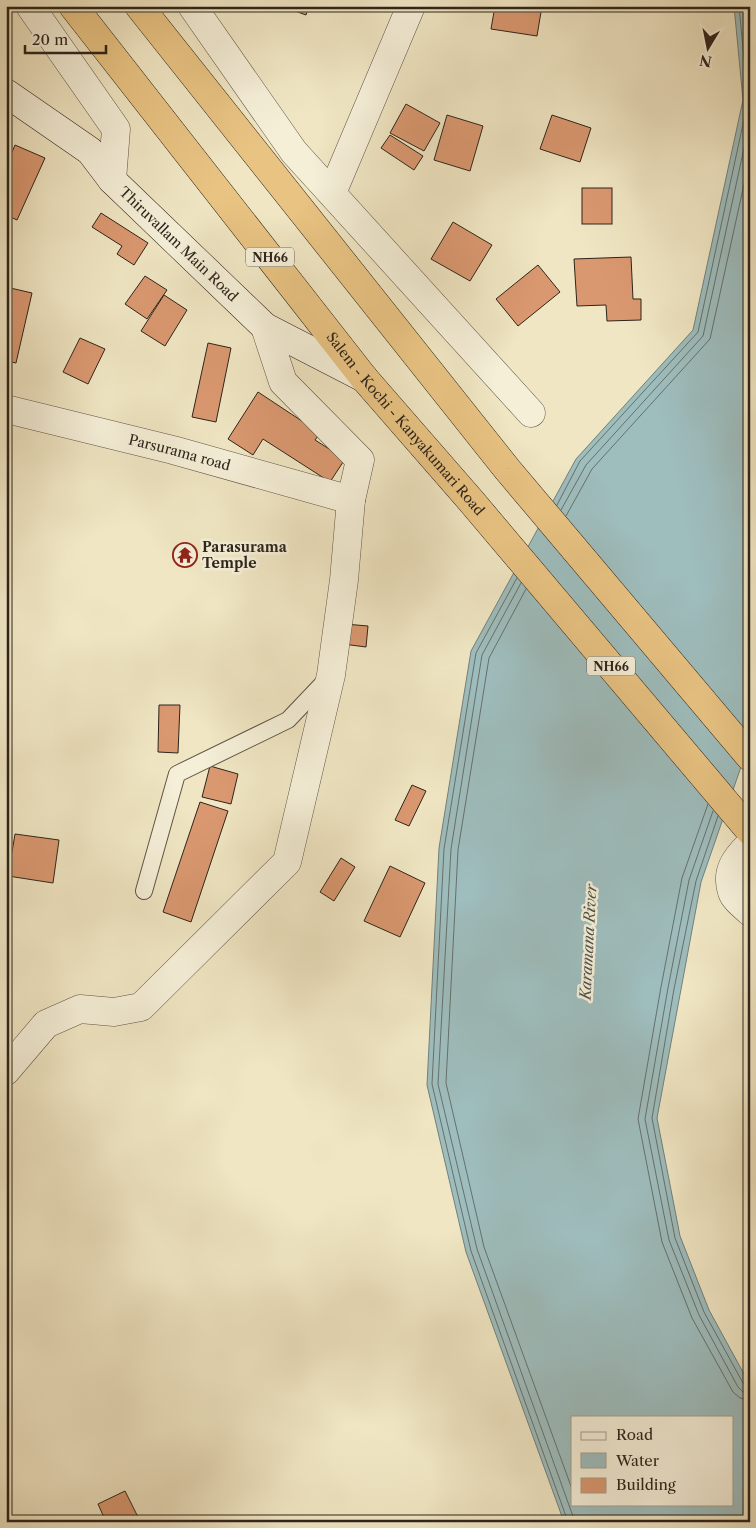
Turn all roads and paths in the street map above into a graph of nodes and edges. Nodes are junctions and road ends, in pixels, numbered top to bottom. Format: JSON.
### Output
{"nodes":[{"id":1,"x":30,"y":6,"type":"edge"},
{"id":2,"x":73,"y":6,"type":"edge"},
{"id":3,"x":139,"y":6,"type":"edge"},
{"id":4,"x":192,"y":6,"type":"edge"},
{"id":5,"x":412,"y":6,"type":"edge"},
{"id":6,"x":6,"y":92,"type":"edge"},
{"id":7,"x":112,"y":180,"type":"junction"},
{"id":8,"x":332,"y":193,"type":"junction"},
{"id":9,"x":266,"y":327,"type":"junction"},
{"id":10,"x":364,"y":378,"type":"junction"},
{"id":11,"x":6,"y":409,"type":"edge"},
{"id":12,"x":531,"y":413,"type":"dead end"},
{"id":13,"x":351,"y":500,"type":"junction"},
{"id":14,"x":331,"y":675,"type":"junction"},
{"id":15,"x":750,"y":757,"type":"edge"},
{"id":16,"x":750,"y":831,"type":"edge"},
{"id":17,"x":750,"y":844,"type":"edge"},
{"id":18,"x":144,"y":891,"type":"dead end"},
{"id":19,"x":750,"y":912,"type":"edge"},
{"id":20,"x":6,"y":1071,"type":"edge"}],
"edges":[{"from":1,"to":7,"type":"street"},
{"from":2,"to":10,"type":"highway","name":"Salem - Kochi - Kanyakumari Road","number":"NH66"},
{"from":3,"to":15,"type":"highway"},
{"from":4,"to":8,"type":"street"},
{"from":5,"to":8,"type":"street"},
{"from":6,"to":7,"type":"street","name":"Thiruvallam Main Road"},
{"from":7,"to":9,"type":"street","name":"Thiruvallam Main Road"},
{"from":8,"to":12,"type":"street"},
{"from":9,"to":10,"type":"street","name":"Thiruvallam Main Road"},
{"from":9,"to":13,"type":"street"},
{"from":10,"to":16,"type":"highway","name":"Salem - Kochi - Kanyakumari Road","number":"NH66"},
{"from":11,"to":13,"type":"street","name":"Parsurama road"},
{"from":13,"to":14,"type":"street"},
{"from":14,"to":18,"type":"lane"},
{"from":14,"to":20,"type":"street"},
{"from":17,"to":19,"type":"street"}]}
